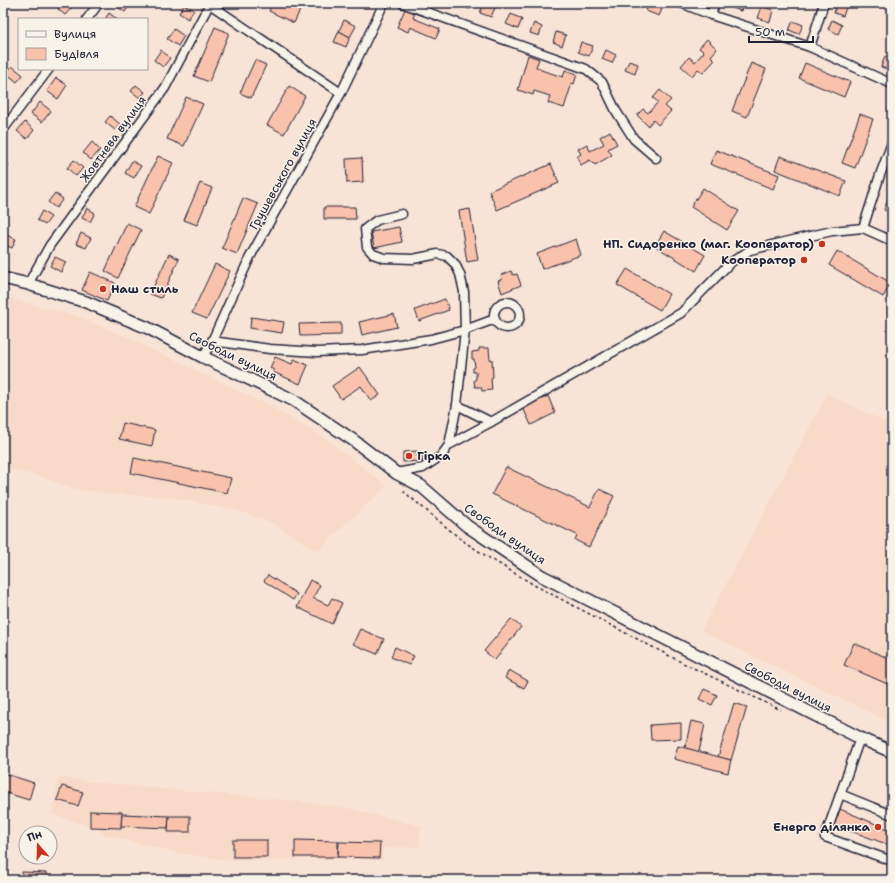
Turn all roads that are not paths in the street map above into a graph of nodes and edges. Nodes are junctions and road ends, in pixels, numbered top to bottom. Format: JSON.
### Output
{"nodes":[{"id":1,"x":99,"y":3,"type":"edge"},
{"id":2,"x":209,"y":3,"type":"edge"},
{"id":3,"x":384,"y":3,"type":"edge"},
{"id":4,"x":402,"y":3,"type":"edge"},
{"id":5,"x":681,"y":3,"type":"edge"},
{"id":6,"x":715,"y":3,"type":"edge"},
{"id":7,"x":824,"y":3,"type":"edge"},
{"id":8,"x":711,"y":15,"type":"junction"},
{"id":9,"x":88,"y":18,"type":"edge"},
{"id":10,"x":810,"y":47,"type":"junction"},
{"id":11,"x":48,"y":70,"type":"edge"},
{"id":12,"x":892,"y":84,"type":"edge"},
{"id":13,"x":342,"y":93,"type":"junction"},
{"id":14,"x":3,"y":130,"type":"edge"},
{"id":15,"x":892,"y":143,"type":"edge"},
{"id":16,"x":656,"y":158,"type":"dead end"},
{"id":17,"x":402,"y":214,"type":"dead end"},
{"id":18,"x":863,"y":228,"type":"junction"},
{"id":19,"x":892,"y":241,"type":"edge"},
{"id":20,"x":3,"y":278,"type":"edge"},
{"id":21,"x":28,"y":284,"type":"junction"},
{"id":22,"x":495,"y":319,"type":"dead end"},
{"id":23,"x":465,"y":330,"type":"junction"},
{"id":24,"x":212,"y":341,"type":"junction"},
{"id":25,"x":204,"y":357,"type":"junction"},
{"id":26,"x":457,"y":406,"type":"junction"},
{"id":27,"x":491,"y":422,"type":"junction"},
{"id":28,"x":449,"y":444,"type":"junction"},
{"id":29,"x":396,"y":473,"type":"junction"},
{"id":30,"x":860,"y":738,"type":"junction"},
{"id":31,"x":892,"y":752,"type":"edge"},
{"id":32,"x":840,"y":794,"type":"junction"},
{"id":33,"x":892,"y":815,"type":"edge"},
{"id":34,"x":892,"y":861,"type":"edge"}],
"edges":[{"from":1,"to":9,"type":"street"},
{"from":2,"to":13,"type":"street"},
{"from":2,"to":21,"type":"street","name":"Жовтнева вулиця"},
{"from":3,"to":13,"type":"street","name":"Грушевського вулиця"},
{"from":4,"to":16,"type":"street"},
{"from":5,"to":8,"type":"street"},
{"from":6,"to":8,"type":"street"},
{"from":7,"to":10,"type":"street"},
{"from":8,"to":10,"type":"street"},
{"from":10,"to":12,"type":"street"},
{"from":11,"to":14,"type":"street"},
{"from":13,"to":24,"type":"street","name":"Грушевського вулиця"},
{"from":15,"to":18,"type":"street"},
{"from":17,"to":23,"type":"street"},
{"from":18,"to":19,"type":"street"},
{"from":18,"to":27,"type":"street"},
{"from":20,"to":21,"type":"main road","name":"Свободи вулиця"},
{"from":21,"to":25,"type":"main road","name":"Свободи вулиця"},
{"from":22,"to":23,"type":"street"},
{"from":23,"to":24,"type":"street"},
{"from":23,"to":26,"type":"street"},
{"from":24,"to":25,"type":"street","name":"Грушевського вулиця"},
{"from":25,"to":29,"type":"main road","name":"Свободи вулиця"},
{"from":26,"to":27,"type":"street"},
{"from":26,"to":28,"type":"street"},
{"from":27,"to":28,"type":"street"},
{"from":28,"to":29,"type":"street"},
{"from":29,"to":30,"type":"main road","name":"Свободи вулиця"},
{"from":30,"to":31,"type":"main road","name":"Свободи вулиця"},
{"from":30,"to":32,"type":"street"},
{"from":32,"to":33,"type":"street"},
{"from":32,"to":34,"type":"street"}]}
